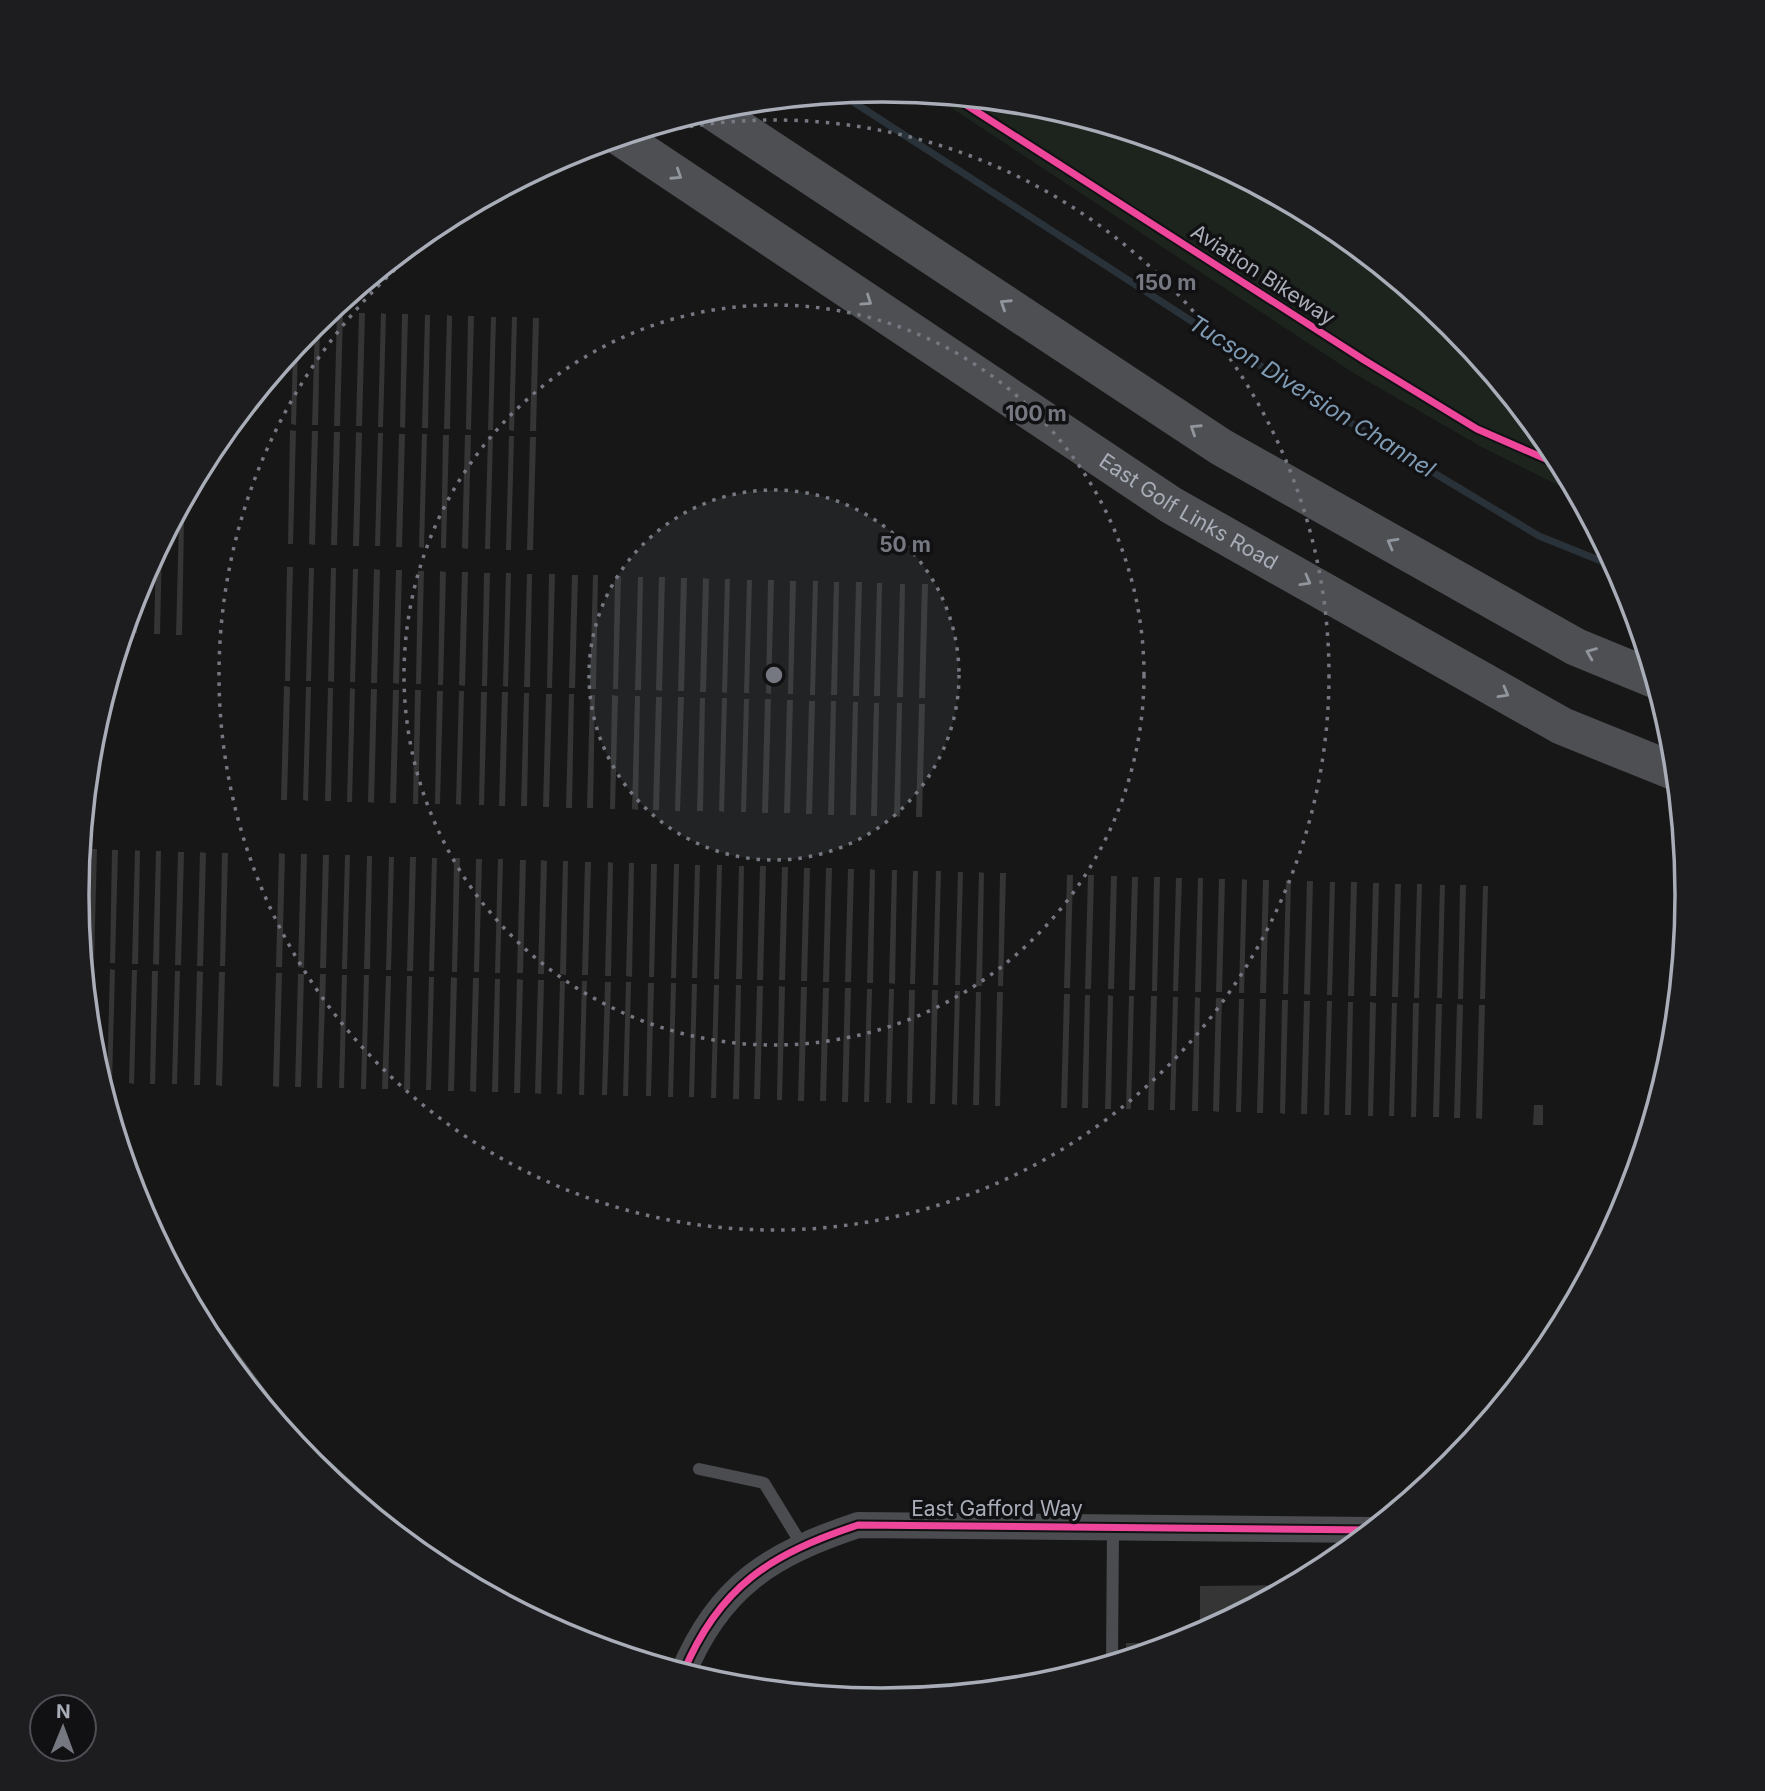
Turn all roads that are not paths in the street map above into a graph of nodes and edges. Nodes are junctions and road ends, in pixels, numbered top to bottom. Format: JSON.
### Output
{"nodes":[{"id":1,"x":723,"y":118,"type":"edge"},
{"id":2,"x":630,"y":143,"type":"edge"},
{"id":3,"x":1644,"y":675,"type":"edge"},
{"id":4,"x":1665,"y":768,"type":"edge"},
{"id":5,"x":699,"y":1469,"type":"dead end"},
{"id":6,"x":1113,"y":1527,"type":"junction"},
{"id":7,"x":1358,"y":1530,"type":"edge"},
{"id":8,"x":802,"y":1545,"type":"junction"},
{"id":9,"x":1112,"y":1655,"type":"edge"},
{"id":10,"x":687,"y":1664,"type":"edge"}],
"edges":[{"from":3,"to":1,"type":"main road","one_way":true},
{"from":2,"to":4,"type":"main road","name":"East Golf Links Road","one_way":true},
{"from":5,"to":8,"type":"lane"},
{"from":6,"to":7,"type":"street","name":"East Gafford Way"},
{"from":6,"to":8,"type":"street","name":"East Gafford Way"},
{"from":6,"to":9,"type":"lane"},
{"from":8,"to":10,"type":"street","name":"East Gafford Way"}]}
